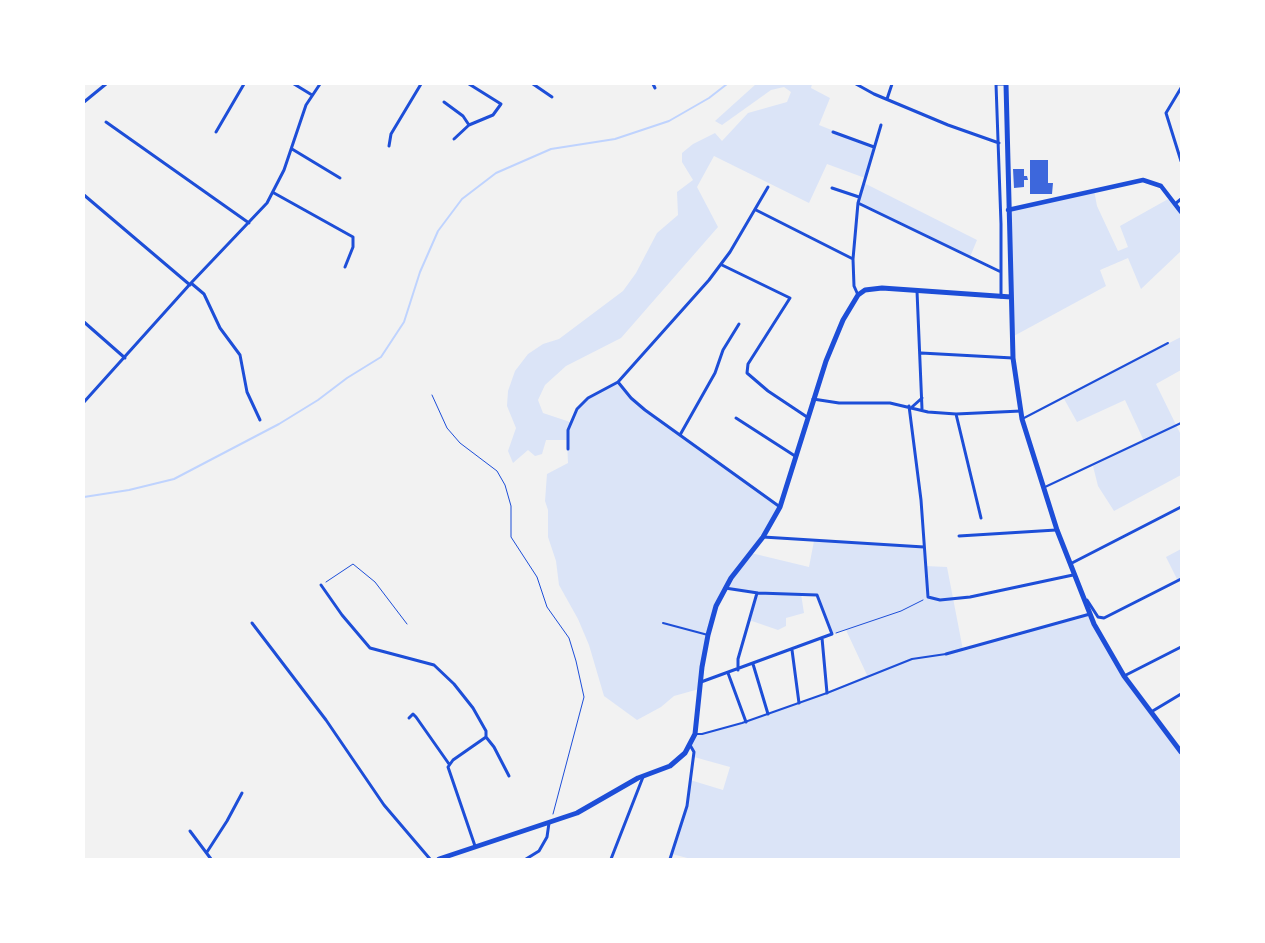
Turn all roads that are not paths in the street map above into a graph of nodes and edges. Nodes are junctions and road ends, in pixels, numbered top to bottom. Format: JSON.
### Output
{"nodes":[{"id":1,"x":106,"y":84,"type":"edge"},
{"id":2,"x":244,"y":84,"type":"edge"},
{"id":3,"x":294,"y":84,"type":"edge"},
{"id":4,"x":320,"y":84,"type":"edge"},
{"id":5,"x":421,"y":84,"type":"edge"},
{"id":6,"x":469,"y":84,"type":"edge"},
{"id":7,"x":533,"y":84,"type":"edge"},
{"id":8,"x":856,"y":84,"type":"edge"},
{"id":9,"x":892,"y":84,"type":"edge"},
{"id":10,"x":996,"y":84,"type":"edge"},
{"id":11,"x":1005,"y":84,"type":"edge"},
{"id":12,"x":1181,"y":88,"type":"edge"},
{"id":13,"x":312,"y":95,"type":"junction"},
{"id":14,"x":552,"y":97,"type":"dead end"},
{"id":15,"x":887,"y":99,"type":"junction"},
{"id":16,"x":84,"y":102,"type":"edge"},
{"id":17,"x":444,"y":102,"type":"dead end"},
{"id":18,"x":106,"y":122,"type":"dead end"},
{"id":19,"x":469,"y":125,"type":"junction"},
{"id":20,"x":880,"y":125,"type":"dead end"},
{"id":21,"x":216,"y":132,"type":"dead end"},
{"id":22,"x":832,"y":132,"type":"dead end"},
{"id":23,"x":454,"y":139,"type":"dead end"},
{"id":24,"x":999,"y":143,"type":"junction"},
{"id":25,"x":389,"y":146,"type":"dead end"},
{"id":26,"x":874,"y":148,"type":"junction"},
{"id":27,"x":292,"y":149,"type":"junction"},
{"id":28,"x":1181,"y":161,"type":"edge"},
{"id":29,"x":340,"y":178,"type":"dead end"},
{"id":30,"x":768,"y":187,"type":"dead end"},
{"id":31,"x":832,"y":188,"type":"dead end"},
{"id":32,"x":274,"y":194,"type":"junction"},
{"id":33,"x":84,"y":195,"type":"edge"},
{"id":34,"x":859,"y":197,"type":"junction"},
{"id":35,"x":1181,"y":199,"type":"edge"},
{"id":36,"x":858,"y":203,"type":"junction"},
{"id":37,"x":1175,"y":204,"type":"junction"},
{"id":38,"x":756,"y":210,"type":"junction"},
{"id":39,"x":1008,"y":210,"type":"junction"},
{"id":40,"x":1181,"y":212,"type":"edge"},
{"id":41,"x":249,"y":222,"type":"junction"},
{"id":42,"x":853,"y":259,"type":"junction"},
{"id":43,"x":722,"y":265,"type":"junction"},
{"id":44,"x":345,"y":267,"type":"dead end"},
{"id":45,"x":1001,"y":272,"type":"junction"},
{"id":46,"x":190,"y":284,"type":"junction"},
{"id":47,"x":917,"y":291,"type":"junction"},
{"id":48,"x":858,"y":295,"type":"junction"},
{"id":49,"x":1001,"y":297,"type":"junction"},
{"id":50,"x":1010,"y":297,"type":"junction"},
{"id":51,"x":84,"y":322,"type":"edge"},
{"id":52,"x":738,"y":324,"type":"dead end"},
{"id":53,"x":1168,"y":344,"type":"dead end"},
{"id":54,"x":921,"y":353,"type":"junction"},
{"id":55,"x":125,"y":358,"type":"junction"},
{"id":56,"x":1013,"y":358,"type":"junction"},
{"id":57,"x":618,"y":382,"type":"junction"},
{"id":58,"x":922,"y":398,"type":"junction"},
{"id":59,"x":812,"y":399,"type":"junction"},
{"id":60,"x":84,"y":402,"type":"edge"},
{"id":61,"x":910,"y":407,"type":"junction"},
{"id":62,"x":922,"y":410,"type":"junction"},
{"id":63,"x":1020,"y":411,"type":"junction"},
{"id":64,"x":956,"y":414,"type":"junction"},
{"id":65,"x":807,"y":417,"type":"junction"},
{"id":66,"x":736,"y":418,"type":"dead end"},
{"id":67,"x":1022,"y":419,"type":"junction"},
{"id":68,"x":260,"y":420,"type":"dead end"},
{"id":69,"x":1181,"y":424,"type":"edge"},
{"id":70,"x":680,"y":435,"type":"junction"},
{"id":71,"x":568,"y":449,"type":"dead end"},
{"id":72,"x":795,"y":456,"type":"junction"},
{"id":73,"x":1043,"y":488,"type":"junction"},
{"id":74,"x":780,"y":507,"type":"junction"},
{"id":75,"x":1181,"y":507,"type":"edge"},
{"id":76,"x":981,"y":518,"type":"dead end"},
{"id":77,"x":1057,"y":530,"type":"junction"},
{"id":78,"x":959,"y":536,"type":"dead end"},
{"id":79,"x":763,"y":537,"type":"junction"},
{"id":80,"x":924,"y":548,"type":"junction"},
{"id":81,"x":1070,"y":564,"type":"junction"},
{"id":82,"x":1073,"y":575,"type":"junction"},
{"id":83,"x":1181,"y":579,"type":"edge"},
{"id":84,"x":1076,"y":582,"type":"junction"},
{"id":85,"x":321,"y":585,"type":"road end"},
{"id":86,"x":725,"y":588,"type":"junction"},
{"id":87,"x":758,"y":593,"type":"junction"},
{"id":88,"x":1090,"y":614,"type":"junction"},
{"id":89,"x":252,"y":623,"type":"dead end"},
{"id":90,"x":663,"y":623,"type":"dead end"},
{"id":91,"x":708,"y":635,"type":"junction"},
{"id":92,"x":822,"y":638,"type":"junction"},
{"id":93,"x":1181,"y":647,"type":"edge"},
{"id":94,"x":792,"y":650,"type":"junction"},
{"id":95,"x":946,"y":654,"type":"joint"},
{"id":96,"x":753,"y":664,"type":"junction"},
{"id":97,"x":738,"y":670,"type":"junction"},
{"id":98,"x":728,"y":673,"type":"junction"},
{"id":99,"x":1124,"y":676,"type":"junction"},
{"id":100,"x":700,"y":682,"type":"junction"},
{"id":101,"x":827,"y":693,"type":"junction"},
{"id":102,"x":1181,"y":694,"type":"edge"},
{"id":103,"x":799,"y":703,"type":"junction"},
{"id":104,"x":1151,"y":713,"type":"junction"},
{"id":105,"x":768,"y":714,"type":"junction"},
{"id":106,"x":409,"y":718,"type":"dead end"},
{"id":107,"x":746,"y":722,"type":"junction"},
{"id":108,"x":695,"y":734,"type":"junction"},
{"id":109,"x":486,"y":737,"type":"junction"},
{"id":110,"x":690,"y":745,"type":"junction"},
{"id":111,"x":1181,"y":750,"type":"edge"},
{"id":112,"x":449,"y":764,"type":"junction"},
{"id":113,"x":509,"y":776,"type":"dead end"},
{"id":114,"x":643,"y":776,"type":"junction"},
{"id":115,"x":242,"y":793,"type":"dead end"},
{"id":116,"x":550,"y":822,"type":"junction"},
{"id":117,"x":190,"y":832,"type":"dead end"},
{"id":118,"x":475,"y":846,"type":"junction"},
{"id":119,"x":207,"y":852,"type":"junction"},
{"id":120,"x":211,"y":859,"type":"edge"},
{"id":121,"x":430,"y":859,"type":"edge"},
{"id":122,"x":439,"y":859,"type":"edge"},
{"id":123,"x":526,"y":859,"type":"edge"},
{"id":124,"x":611,"y":859,"type":"edge"},
{"id":125,"x":670,"y":859,"type":"edge"}],
"edges":[{"from":1,"to":16,"type":"street"},
{"from":2,"to":21,"type":"street"},
{"from":3,"to":13,"type":"street"},
{"from":4,"to":13,"type":"street"},
{"from":5,"to":25,"type":"street"},
{"from":6,"to":19,"type":"street"},
{"from":7,"to":14,"type":"street"},
{"from":8,"to":15,"type":"street"},
{"from":9,"to":15,"type":"street"},
{"from":10,"to":11,"type":"street"},
{"from":10,"to":24,"type":"street"},
{"from":11,"to":39,"type":"main road"},
{"from":12,"to":28,"type":"street"},
{"from":13,"to":27,"type":"street"},
{"from":15,"to":24,"type":"street"},
{"from":17,"to":19,"type":"street"},
{"from":18,"to":41,"type":"street"},
{"from":19,"to":23,"type":"street"},
{"from":20,"to":26,"type":"street"},
{"from":22,"to":26,"type":"street"},
{"from":24,"to":45,"type":"street"},
{"from":26,"to":34,"type":"street"},
{"from":27,"to":29,"type":"street"},
{"from":27,"to":32,"type":"street"},
{"from":30,"to":38,"type":"street"},
{"from":31,"to":34,"type":"street"},
{"from":32,"to":41,"type":"street"},
{"from":32,"to":44,"type":"street"},
{"from":33,"to":46,"type":"street"},
{"from":34,"to":36,"type":"street"},
{"from":35,"to":37,"type":"street"},
{"from":36,"to":42,"type":"street"},
{"from":36,"to":45,"type":"street"},
{"from":37,"to":39,"type":"street"},
{"from":37,"to":40,"type":"street"},
{"from":38,"to":42,"type":"street"},
{"from":38,"to":43,"type":"street"},
{"from":39,"to":50,"type":"main road"},
{"from":41,"to":46,"type":"street"},
{"from":42,"to":48,"type":"street"},
{"from":43,"to":57,"type":"street"},
{"from":43,"to":65,"type":"street"},
{"from":45,"to":49,"type":"street"},
{"from":46,"to":55,"type":"street"},
{"from":46,"to":68,"type":"street"},
{"from":47,"to":48,"type":"main road"},
{"from":47,"to":49,"type":"main road"},
{"from":47,"to":54,"type":"street"},
{"from":48,"to":59,"type":"main road"},
{"from":49,"to":50,"type":"main road"},
{"from":50,"to":56,"type":"main road"},
{"from":51,"to":55,"type":"street"},
{"from":52,"to":70,"type":"street"},
{"from":53,"to":67,"type":"lane"},
{"from":54,"to":56,"type":"street"},
{"from":54,"to":58,"type":"street"},
{"from":55,"to":60,"type":"street"},
{"from":56,"to":63,"type":"main road"},
{"from":57,"to":70,"type":"street"},
{"from":57,"to":71,"type":"street"},
{"from":58,"to":61,"type":"street"},
{"from":58,"to":62,"type":"street"},
{"from":59,"to":61,"type":"street"},
{"from":59,"to":65,"type":"main road"},
{"from":61,"to":62,"type":"street"},
{"from":61,"to":80,"type":"street"},
{"from":62,"to":64,"type":"street"},
{"from":63,"to":64,"type":"street"},
{"from":63,"to":67,"type":"main road"},
{"from":64,"to":76,"type":"street"},
{"from":65,"to":72,"type":"main road"},
{"from":66,"to":72,"type":"street"},
{"from":67,"to":73,"type":"main road"},
{"from":69,"to":73,"type":"lane"},
{"from":70,"to":74,"type":"street"},
{"from":72,"to":74,"type":"main road"},
{"from":73,"to":77,"type":"main road"},
{"from":74,"to":79,"type":"main road"},
{"from":75,"to":81,"type":"street"},
{"from":77,"to":78,"type":"street"},
{"from":77,"to":81,"type":"main road"},
{"from":79,"to":80,"type":"street"},
{"from":79,"to":86,"type":"main road"},
{"from":80,"to":82,"type":"street"},
{"from":81,"to":82,"type":"main road"},
{"from":82,"to":84,"type":"main road"},
{"from":83,"to":84,"type":"street"},
{"from":84,"to":88,"type":"main road"},
{"from":85,"to":109,"type":"street"},
{"from":86,"to":87,"type":"street"},
{"from":86,"to":91,"type":"main road"},
{"from":87,"to":92,"type":"street"},
{"from":87,"to":97,"type":"street"},
{"from":88,"to":95,"type":"street"},
{"from":88,"to":99,"type":"main road"},
{"from":89,"to":121,"type":"street"},
{"from":90,"to":91,"type":"lane"},
{"from":91,"to":100,"type":"main road"},
{"from":92,"to":94,"type":"street"},
{"from":92,"to":101,"type":"street"},
{"from":93,"to":99,"type":"street"},
{"from":94,"to":96,"type":"street"},
{"from":94,"to":103,"type":"street"},
{"from":95,"to":101,"type":"lane"},
{"from":96,"to":97,"type":"street"},
{"from":96,"to":105,"type":"street"},
{"from":97,"to":98,"type":"street"},
{"from":98,"to":100,"type":"street"},
{"from":98,"to":107,"type":"street"},
{"from":99,"to":104,"type":"main road"},
{"from":100,"to":108,"type":"main road"},
{"from":101,"to":103,"type":"lane"},
{"from":102,"to":104,"type":"street"},
{"from":103,"to":105,"type":"lane"},
{"from":104,"to":111,"type":"main road"},
{"from":105,"to":107,"type":"lane"},
{"from":106,"to":112,"type":"street"},
{"from":107,"to":108,"type":"lane"},
{"from":108,"to":110,"type":"main road"},
{"from":109,"to":112,"type":"street"},
{"from":109,"to":113,"type":"street"},
{"from":110,"to":114,"type":"main road"},
{"from":110,"to":125,"type":"street"},
{"from":112,"to":118,"type":"street"},
{"from":114,"to":116,"type":"main road"},
{"from":114,"to":124,"type":"street"},
{"from":115,"to":119,"type":"street"},
{"from":116,"to":118,"type":"main road"},
{"from":116,"to":123,"type":"street"},
{"from":117,"to":119,"type":"street"},
{"from":118,"to":122,"type":"main road"},
{"from":119,"to":120,"type":"street"}]}
